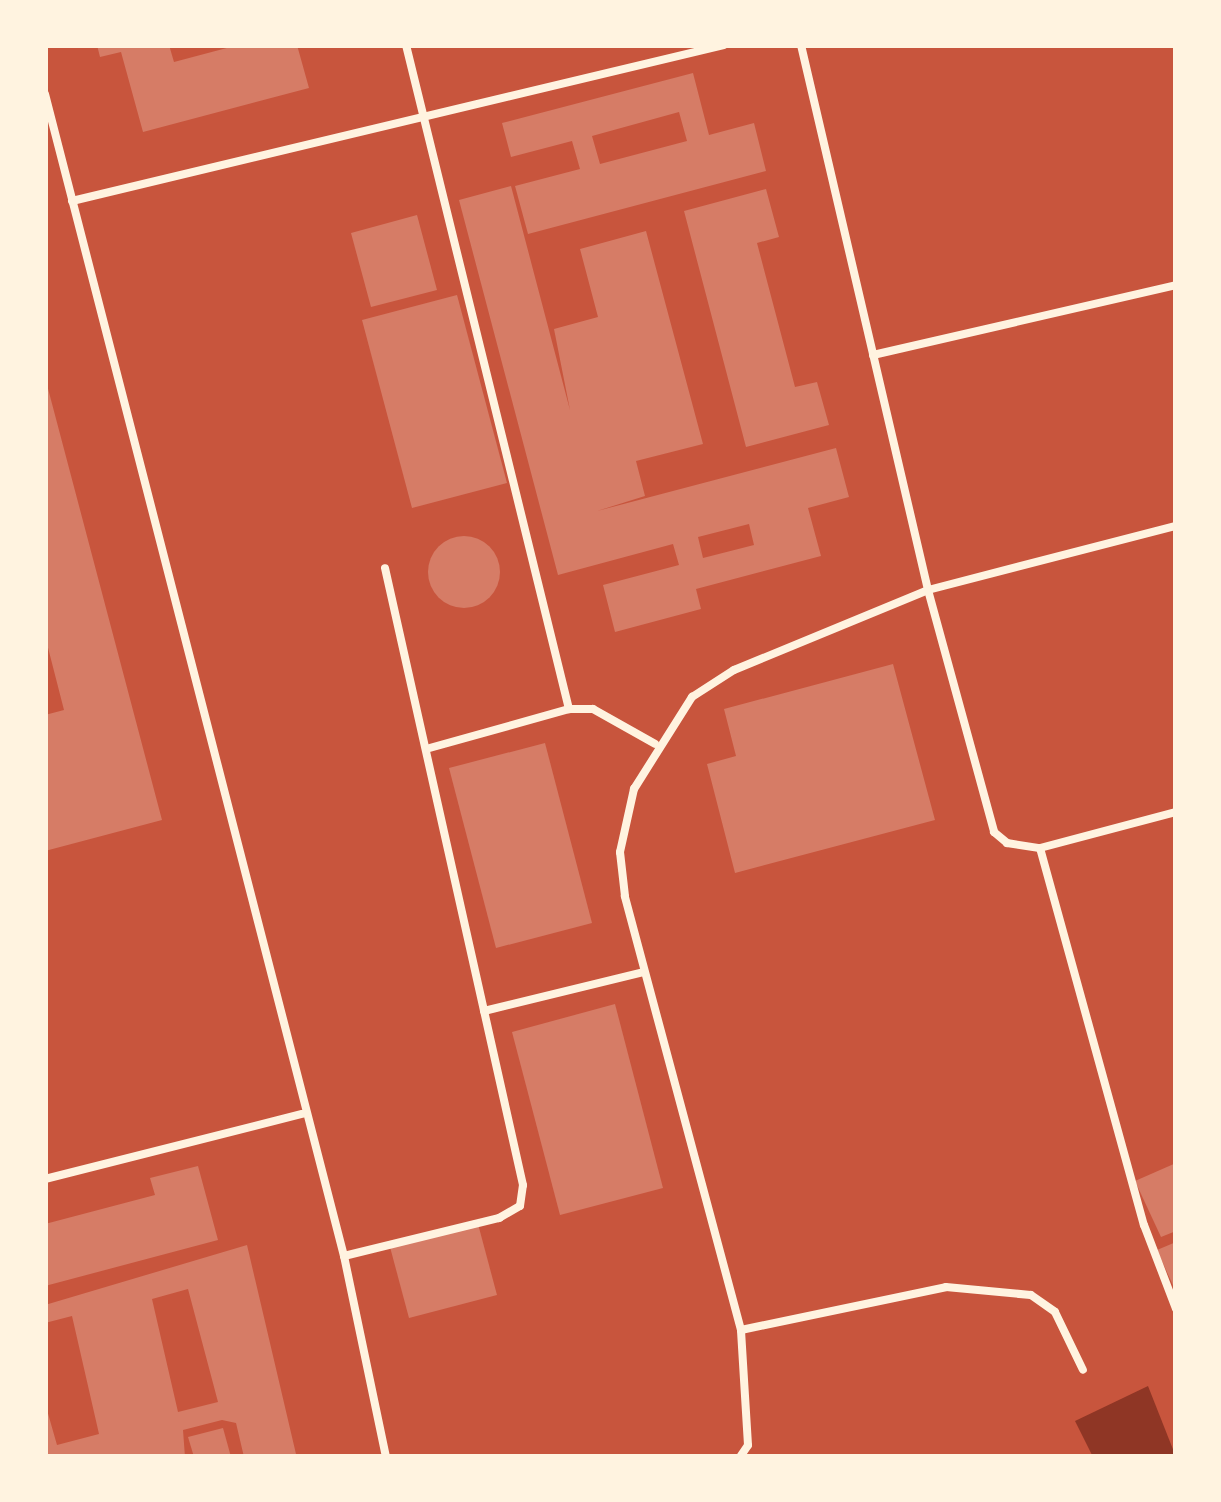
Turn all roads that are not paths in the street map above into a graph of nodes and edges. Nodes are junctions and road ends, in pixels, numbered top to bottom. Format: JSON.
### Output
{"nodes":[{"id":1,"x":406,"y":45,"type":"edge"},
{"id":2,"x":724,"y":45,"type":"edge"},
{"id":3,"x":801,"y":45,"type":"edge"},
{"id":4,"x":45,"y":94,"type":"edge"},
{"id":5,"x":423,"y":116,"type":"junction"},
{"id":6,"x":56,"y":140,"type":"junction"},
{"id":7,"x":45,"y":142,"type":"edge"},
{"id":8,"x":72,"y":201,"type":"junction"},
{"id":9,"x":1176,"y":285,"type":"edge"},
{"id":10,"x":873,"y":355,"type":"junction"},
{"id":11,"x":1176,"y":526,"type":"edge"},
{"id":12,"x":386,"y":568,"type":"dead end"},
{"id":13,"x":928,"y":590,"type":"junction"},
{"id":14,"x":568,"y":710,"type":"junction"},
{"id":15,"x":656,"y":745,"type":"junction"},
{"id":16,"x":425,"y":749,"type":"junction"},
{"id":17,"x":1176,"y":812,"type":"edge"},
{"id":18,"x":1040,"y":848,"type":"junction"},
{"id":19,"x":644,"y":973,"type":"junction"},
{"id":20,"x":484,"y":1011,"type":"junction"},
{"id":21,"x":302,"y":1114,"type":"junction"},
{"id":22,"x":45,"y":1179,"type":"edge"},
{"id":23,"x":344,"y":1256,"type":"junction"},
{"id":24,"x":1176,"y":1310,"type":"edge"},
{"id":25,"x":741,"y":1330,"type":"junction"},
{"id":26,"x":1083,"y":1370,"type":"dead end"},
{"id":27,"x":386,"y":1457,"type":"edge"},
{"id":28,"x":740,"y":1457,"type":"edge"}],
"edges":[{"from":1,"to":5,"type":"lane"},
{"from":2,"to":5,"type":"lane"},
{"from":3,"to":10,"type":"lane"},
{"from":4,"to":6,"type":"lane"},
{"from":5,"to":8,"type":"lane"},
{"from":5,"to":14,"type":"lane"},
{"from":6,"to":7,"type":"lane"},
{"from":6,"to":8,"type":"lane"},
{"from":8,"to":21,"type":"lane"},
{"from":9,"to":10,"type":"lane"},
{"from":10,"to":13,"type":"lane"},
{"from":11,"to":13,"type":"lane"},
{"from":12,"to":16,"type":"lane"},
{"from":13,"to":15,"type":"lane"},
{"from":13,"to":18,"type":"lane"},
{"from":14,"to":15,"type":"lane"},
{"from":14,"to":16,"type":"lane"},
{"from":15,"to":19,"type":"lane"},
{"from":16,"to":20,"type":"lane"},
{"from":17,"to":18,"type":"lane"},
{"from":18,"to":24,"type":"lane"},
{"from":19,"to":20,"type":"lane"},
{"from":19,"to":25,"type":"lane"},
{"from":20,"to":23,"type":"lane"},
{"from":21,"to":22,"type":"lane"},
{"from":21,"to":23,"type":"lane"},
{"from":23,"to":27,"type":"lane"},
{"from":25,"to":26,"type":"lane"},
{"from":25,"to":28,"type":"lane"}]}
